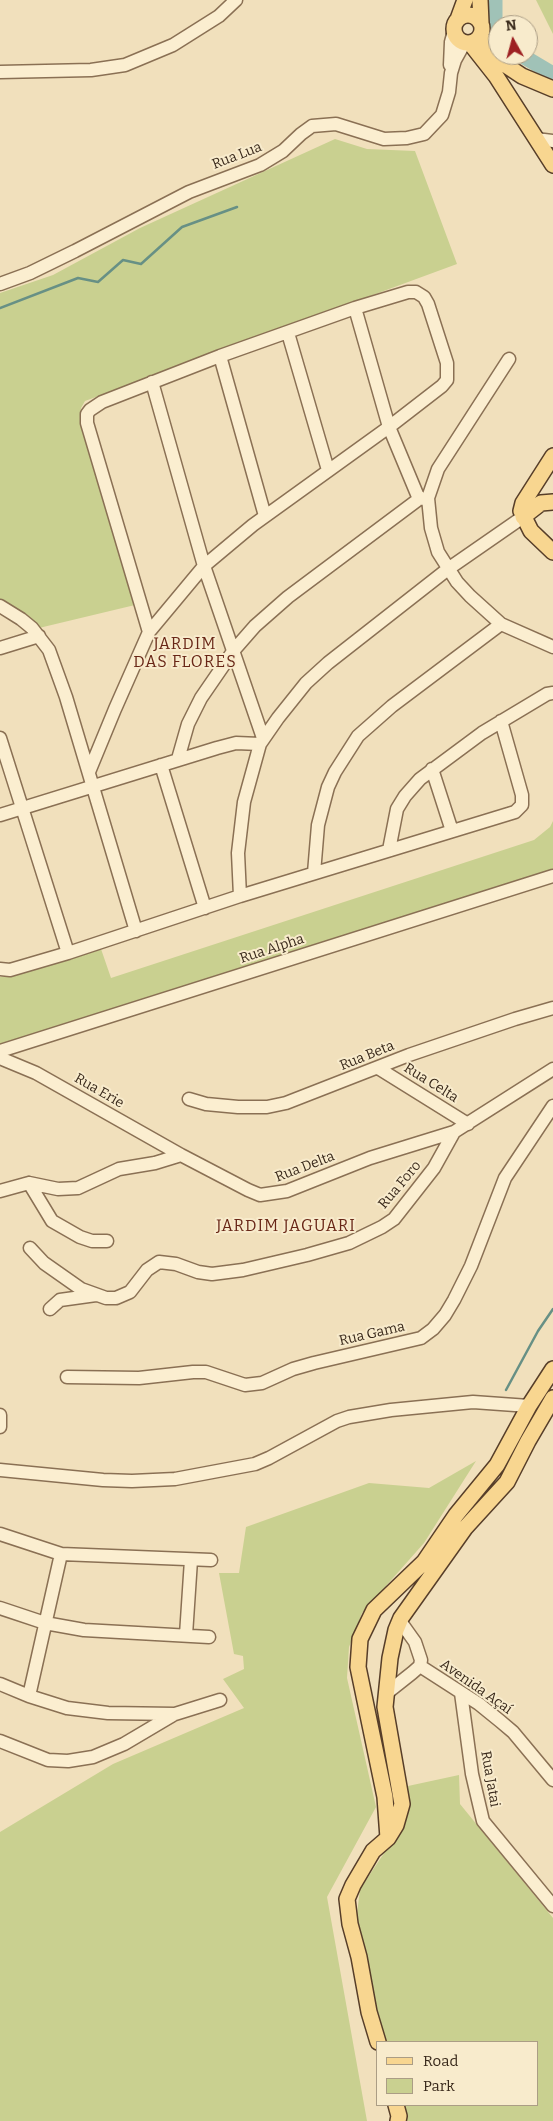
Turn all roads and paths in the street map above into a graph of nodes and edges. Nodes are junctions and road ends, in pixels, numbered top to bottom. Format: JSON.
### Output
{"nodes":[{"id":1,"x":236,"y":0,"type":"edge"},
{"id":2,"x":465,"y":0,"type":"edge"},
{"id":3,"x":480,"y":0,"type":"edge"},
{"id":4,"x":468,"y":32,"type":"junction"},
{"id":5,"x":0,"y":72,"type":"edge"},
{"id":6,"x":553,"y":89,"type":"edge"},
{"id":7,"x":536,"y":139,"type":"junction"},
{"id":8,"x":553,"y":141,"type":"edge"},
{"id":9,"x":553,"y":165,"type":"edge"},
{"id":10,"x":0,"y":284,"type":"edge"},
{"id":11,"x":355,"y":308,"type":"junction"},
{"id":12,"x":288,"y":333,"type":"junction"},
{"id":13,"x":220,"y":356,"type":"junction"},
{"id":14,"x":509,"y":359,"type":"dead end"},
{"id":15,"x":152,"y":382,"type":"junction"},
{"id":16,"x":389,"y":427,"type":"junction"},
{"id":17,"x":553,"y":456,"type":"edge"},
{"id":18,"x":328,"y":470,"type":"junction"},
{"id":19,"x":423,"y":499,"type":"junction"},
{"id":20,"x":553,"y":502,"type":"edge"},
{"id":21,"x":265,"y":516,"type":"junction"},
{"id":22,"x":523,"y":517,"type":"junction"},
{"id":23,"x":553,"y":552,"type":"edge"},
{"id":24,"x":204,"y":566,"type":"junction"},
{"id":25,"x":448,"y":569,"type":"junction"},
{"id":26,"x":0,"y":606,"type":"edge"},
{"id":27,"x":502,"y":624,"type":"junction"},
{"id":28,"x":149,"y":632,"type":"junction"},
{"id":29,"x":39,"y":636,"type":"junction"},
{"id":30,"x":553,"y":647,"type":"edge"},
{"id":31,"x":0,"y":648,"type":"edge"},
{"id":32,"x":234,"y":650,"type":"junction"},
{"id":33,"x":551,"y":691,"type":"edge"},
{"id":34,"x":502,"y":721,"type":"junction"},
{"id":35,"x":0,"y":738,"type":"edge"},
{"id":36,"x":262,"y":741,"type":"junction"},
{"id":37,"x":178,"y":759,"type":"junction"},
{"id":38,"x":161,"y":765,"type":"junction"},
{"id":39,"x":432,"y":769,"type":"junction"},
{"id":40,"x":89,"y":772,"type":"junction"},
{"id":41,"x":92,"y":785,"type":"junction"},
{"id":42,"x":21,"y":808,"type":"junction"},
{"id":43,"x":0,"y":815,"type":"edge"},
{"id":44,"x":452,"y":831,"type":"junction"},
{"id":45,"x":389,"y":850,"type":"junction"},
{"id":46,"x":314,"y":873,"type":"junction"},
{"id":47,"x":553,"y":876,"type":"edge"},
{"id":48,"x":240,"y":896,"type":"junction"},
{"id":49,"x":205,"y":908,"type":"junction"},
{"id":50,"x":136,"y":931,"type":"junction"},
{"id":51,"x":68,"y":952,"type":"junction"},
{"id":52,"x":0,"y":968,"type":"edge"},
{"id":53,"x":553,"y":1008,"type":"edge"},
{"id":54,"x":0,"y":1051,"type":"edge"},
{"id":55,"x":0,"y":1058,"type":"edge"},
{"id":56,"x":378,"y":1068,"type":"junction"},
{"id":57,"x":553,"y":1069,"type":"edge"},
{"id":58,"x":189,"y":1099,"type":"dead end"},
{"id":59,"x":553,"y":1106,"type":"edge"},
{"id":60,"x":468,"y":1124,"type":"junction"},
{"id":61,"x":454,"y":1132,"type":"junction"},
{"id":62,"x":181,"y":1155,"type":"junction"},
{"id":63,"x":29,"y":1183,"type":"junction"},
{"id":64,"x":0,"y":1191,"type":"edge"},
{"id":65,"x":107,"y":1241,"type":"dead end"},
{"id":66,"x":30,"y":1248,"type":"dead end"},
{"id":67,"x":97,"y":1295,"type":"junction"},
{"id":68,"x":50,"y":1309,"type":"dead end"},
{"id":69,"x":553,"y":1369,"type":"edge"},
{"id":70,"x":67,"y":1377,"type":"dead end"},
{"id":71,"x":553,"y":1398,"type":"edge"},
{"id":72,"x":528,"y":1406,"type":"junction"},
{"id":73,"x":0,"y":1415,"type":"edge"},
{"id":74,"x":0,"y":1427,"type":"edge"},
{"id":75,"x":497,"y":1465,"type":"junction"},
{"id":76,"x":0,"y":1470,"type":"edge"},
{"id":77,"x":512,"y":1473,"type":"junction"},
{"id":78,"x":0,"y":1534,"type":"edge"},
{"id":79,"x":61,"y":1554,"type":"junction"},
{"id":80,"x":191,"y":1560,"type":"junction"},
{"id":81,"x":212,"y":1560,"type":"dead end"},
{"id":82,"x":0,"y":1608,"type":"edge"},
{"id":83,"x":400,"y":1621,"type":"junction"},
{"id":84,"x":45,"y":1623,"type":"junction"},
{"id":85,"x":186,"y":1635,"type":"junction"},
{"id":86,"x":209,"y":1637,"type":"dead end"},
{"id":87,"x":420,"y":1666,"type":"junction"},
{"id":88,"x":358,"y":1667,"type":"junction"},
{"id":89,"x":0,"y":1684,"type":"edge"},
{"id":90,"x":461,"y":1693,"type":"junction"},
{"id":91,"x":29,"y":1696,"type":"junction"},
{"id":92,"x":220,"y":1700,"type":"dead end"},
{"id":93,"x":386,"y":1700,"type":"junction"},
{"id":94,"x":176,"y":1714,"type":"junction"},
{"id":95,"x":0,"y":1741,"type":"edge"},
{"id":96,"x":553,"y":1780,"type":"edge"},
{"id":97,"x":388,"y":1838,"type":"junction"},
{"id":98,"x":553,"y":1906,"type":"edge"},
{"id":99,"x":378,"y":2041,"type":"edge"},
{"id":100,"x":396,"y":2106,"type":"edge"},
{"id":101,"x":398,"y":2121,"type":"edge"}],
"edges":[{"from":1,"to":5,"type":"street"},
{"from":2,"to":4,"type":"main road"},
{"from":3,"to":4,"type":"main road"},
{"from":4,"to":6,"type":"main road"},
{"from":4,"to":7,"type":"main road"},
{"from":4,"to":10,"type":"street","name":"Rua Lua"},
{"from":7,"to":8,"type":"street"},
{"from":7,"to":9,"type":"main road"},
{"from":11,"to":12,"type":"street"},
{"from":11,"to":16,"type":"street"},
{"from":11,"to":16,"type":"street"},
{"from":12,"to":13,"type":"street"},
{"from":12,"to":18,"type":"street"},
{"from":13,"to":15,"type":"street"},
{"from":13,"to":21,"type":"street"},
{"from":14,"to":19,"type":"street"},
{"from":15,"to":24,"type":"street"},
{"from":15,"to":28,"type":"street"},
{"from":16,"to":18,"type":"street"},
{"from":16,"to":19,"type":"street"},
{"from":17,"to":22,"type":"main road"},
{"from":18,"to":21,"type":"street"},
{"from":19,"to":25,"type":"street"},
{"from":19,"to":32,"type":"street"},
{"from":20,"to":22,"type":"main road"},
{"from":21,"to":24,"type":"street"},
{"from":22,"to":23,"type":"main road"},
{"from":22,"to":25,"type":"street"},
{"from":24,"to":28,"type":"street"},
{"from":24,"to":32,"type":"street"},
{"from":25,"to":27,"type":"street"},
{"from":25,"to":36,"type":"street"},
{"from":26,"to":29,"type":"street"},
{"from":27,"to":30,"type":"street"},
{"from":27,"to":46,"type":"street"},
{"from":28,"to":40,"type":"street"},
{"from":29,"to":31,"type":"street"},
{"from":29,"to":40,"type":"street"},
{"from":32,"to":36,"type":"street"},
{"from":32,"to":37,"type":"street"},
{"from":33,"to":34,"type":"street"},
{"from":34,"to":39,"type":"street"},
{"from":34,"to":44,"type":"street"},
{"from":35,"to":42,"type":"street"},
{"from":36,"to":37,"type":"street"},
{"from":36,"to":48,"type":"street"},
{"from":37,"to":38,"type":"street"},
{"from":38,"to":41,"type":"street"},
{"from":38,"to":49,"type":"street"},
{"from":39,"to":44,"type":"street"},
{"from":39,"to":45,"type":"street"},
{"from":40,"to":41,"type":"street"},
{"from":41,"to":42,"type":"street"},
{"from":41,"to":50,"type":"street"},
{"from":42,"to":43,"type":"street"},
{"from":42,"to":51,"type":"street"},
{"from":44,"to":45,"type":"street"},
{"from":45,"to":46,"type":"street"},
{"from":46,"to":48,"type":"street"},
{"from":47,"to":54,"type":"street","name":"Rua Alpha"},
{"from":48,"to":49,"type":"street"},
{"from":49,"to":50,"type":"street"},
{"from":50,"to":51,"type":"street"},
{"from":51,"to":52,"type":"street"},
{"from":53,"to":56,"type":"street","name":"Rua Beta"},
{"from":55,"to":62,"type":"street","name":"Rua Erie"},
{"from":56,"to":58,"type":"street","name":"Rua Beta"},
{"from":56,"to":60,"type":"street","name":"Rua Celta"},
{"from":57,"to":60,"type":"street","name":"Rua Delta"},
{"from":59,"to":70,"type":"street","name":"Rua Gama"},
{"from":60,"to":61,"type":"street","name":"Rua Delta"},
{"from":61,"to":62,"type":"street","name":"Rua Delta"},
{"from":61,"to":67,"type":"street","name":"Rua Foro"},
{"from":62,"to":63,"type":"street"},
{"from":63,"to":64,"type":"street"},
{"from":63,"to":65,"type":"street"},
{"from":66,"to":67,"type":"street","name":"Rua Foro"},
{"from":67,"to":68,"type":"street"},
{"from":69,"to":72,"type":"main road"},
{"from":71,"to":77,"type":"main road"},
{"from":72,"to":75,"type":"main road"},
{"from":72,"to":76,"type":"street"},
{"from":73,"to":74,"type":"street"},
{"from":75,"to":77,"type":"main road"},
{"from":75,"to":88,"type":"main road"},
{"from":77,"to":83,"type":"main road"},
{"from":78,"to":79,"type":"street"},
{"from":79,"to":80,"type":"street"},
{"from":79,"to":84,"type":"street"},
{"from":80,"to":81,"type":"street"},
{"from":80,"to":85,"type":"street"},
{"from":82,"to":84,"type":"street"},
{"from":83,"to":87,"type":"street"},
{"from":83,"to":93,"type":"main road"},
{"from":84,"to":85,"type":"street"},
{"from":84,"to":91,"type":"street"},
{"from":85,"to":86,"type":"street"},
{"from":87,"to":90,"type":"street","name":"Avenida Açaí"},
{"from":87,"to":93,"type":"street"},
{"from":88,"to":93,"type":"main road"},
{"from":88,"to":97,"type":"main road"},
{"from":89,"to":91,"type":"street"},
{"from":90,"to":96,"type":"street","name":"Avenida Açaí"},
{"from":90,"to":98,"type":"street","name":"Rua Jatai"},
{"from":91,"to":94,"type":"street"},
{"from":92,"to":94,"type":"street"},
{"from":93,"to":97,"type":"main road"},
{"from":94,"to":95,"type":"street"},
{"from":97,"to":99,"type":"main road"},
{"from":100,"to":101,"type":"main road"}]}
